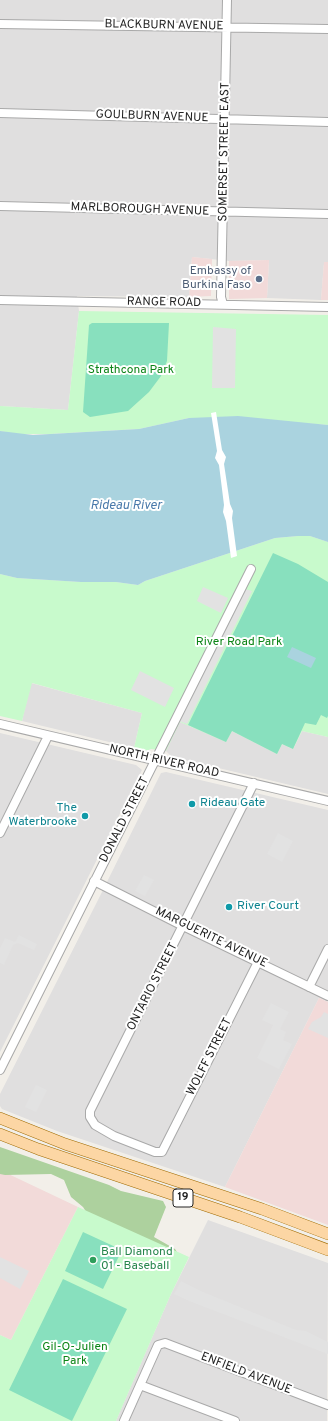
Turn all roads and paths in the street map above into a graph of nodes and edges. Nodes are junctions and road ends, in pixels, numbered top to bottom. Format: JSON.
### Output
{"nodes":[{"id":1,"x":227,"y":0,"type":"edge"},
{"id":2,"x":0,"y":24,"type":"edge"},
{"id":3,"x":227,"y":27,"type":"junction"},
{"id":4,"x":328,"y":29,"type":"edge"},
{"id":5,"x":0,"y":114,"type":"edge"},
{"id":6,"x":225,"y":119,"type":"junction"},
{"id":7,"x":328,"y":122,"type":"edge"},
{"id":8,"x":0,"y":206,"type":"edge"},
{"id":9,"x":224,"y":213,"type":"junction"},
{"id":10,"x":328,"y":214,"type":"edge"},
{"id":11,"x":0,"y":300,"type":"edge"},
{"id":12,"x":223,"y":304,"type":"junction"},
{"id":13,"x":328,"y":307,"type":"edge"},
{"id":14,"x":251,"y":569,"type":"dead end"},
{"id":15,"x":0,"y":724,"type":"edge"},
{"id":16,"x":48,"y":736,"type":"junction"},
{"id":17,"x":156,"y":760,"type":"junction"},
{"id":18,"x":254,"y":783,"type":"junction"},
{"id":19,"x":328,"y":801,"type":"edge"},
{"id":20,"x":0,"y":833,"type":"edge"},
{"id":21,"x":94,"y":881,"type":"junction"},
{"id":22,"x":183,"y":926,"type":"junction"},
{"id":23,"x":328,"y":949,"type":"edge"},
{"id":24,"x":258,"y":962,"type":"junction"},
{"id":25,"x":310,"y":987,"type":"junction"},
{"id":26,"x":328,"y":996,"type":"edge"},
{"id":27,"x":0,"y":1070,"type":"edge"},
{"id":28,"x":0,"y":1118,"type":"edge"},
{"id":29,"x":0,"y":1134,"type":"edge"},
{"id":30,"x":162,"y":1152,"type":"joint"},
{"id":31,"x":328,"y":1234,"type":"edge"},
{"id":32,"x":328,"y":1250,"type":"edge"},
{"id":33,"x":140,"y":1385,"type":"junction"},
{"id":34,"x":328,"y":1405,"type":"edge"},
{"id":35,"x":124,"y":1421,"type":"edge"},
{"id":36,"x":235,"y":1421,"type":"edge"}],
"edges":[{"from":1,"to":3,"type":"street","name":"SOMERSET STREET EAST"},
{"from":2,"to":3,"type":"street","name":"BLACKBURN AVENUE"},
{"from":3,"to":4,"type":"street","name":"BLACKBURN AVENUE"},
{"from":3,"to":6,"type":"street","name":"SOMERSET STREET EAST"},
{"from":5,"to":6,"type":"street","name":"GOULBURN AVENUE"},
{"from":6,"to":7,"type":"street","name":"GOULBURN AVENUE"},
{"from":6,"to":9,"type":"street","name":"SOMERSET STREET EAST"},
{"from":8,"to":9,"type":"street","name":"MARLBOROUGH AVENUE"},
{"from":9,"to":10,"type":"street","name":"MARLBOROUGH AVENUE"},
{"from":9,"to":12,"type":"street","name":"SOMERSET STREET EAST"},
{"from":11,"to":12,"type":"street","name":"RANGE ROAD"},
{"from":12,"to":13,"type":"street","name":"RANGE ROAD"},
{"from":14,"to":17,"type":"street","name":"DONALD STREET"},
{"from":15,"to":16,"type":"street","name":"NORTH RIVER ROAD"},
{"from":16,"to":17,"type":"street","name":"NORTH RIVER ROAD"},
{"from":16,"to":20,"type":"street"},
{"from":17,"to":18,"type":"street","name":"NORTH RIVER ROAD"},
{"from":17,"to":21,"type":"street","name":"DONALD STREET"},
{"from":18,"to":19,"type":"street","name":"NORTH RIVER ROAD"},
{"from":18,"to":22,"type":"street","name":"ONTARIO STREET"},
{"from":21,"to":22,"type":"street","name":"MARGUERITE AVENUE"},
{"from":21,"to":27,"type":"street","name":"DONALD STREET"},
{"from":22,"to":24,"type":"street","name":"MARGUERITE AVENUE"},
{"from":22,"to":30,"type":"street","name":"ONTARIO STREET"},
{"from":23,"to":25,"type":"street"},
{"from":24,"to":25,"type":"street","name":"MARGUERITE AVENUE"},
{"from":24,"to":30,"type":"street","name":"WOLFF STREET"},
{"from":25,"to":26,"type":"street","name":"MARGUERITE AVENUE"},
{"from":28,"to":31,"type":"main road","number":"19"},
{"from":29,"to":32,"type":"main road","number":"19"},
{"from":33,"to":34,"type":"street","name":"ENFIELD AVENUE"},
{"from":33,"to":35,"type":"street"},
{"from":33,"to":36,"type":"street"}]}
